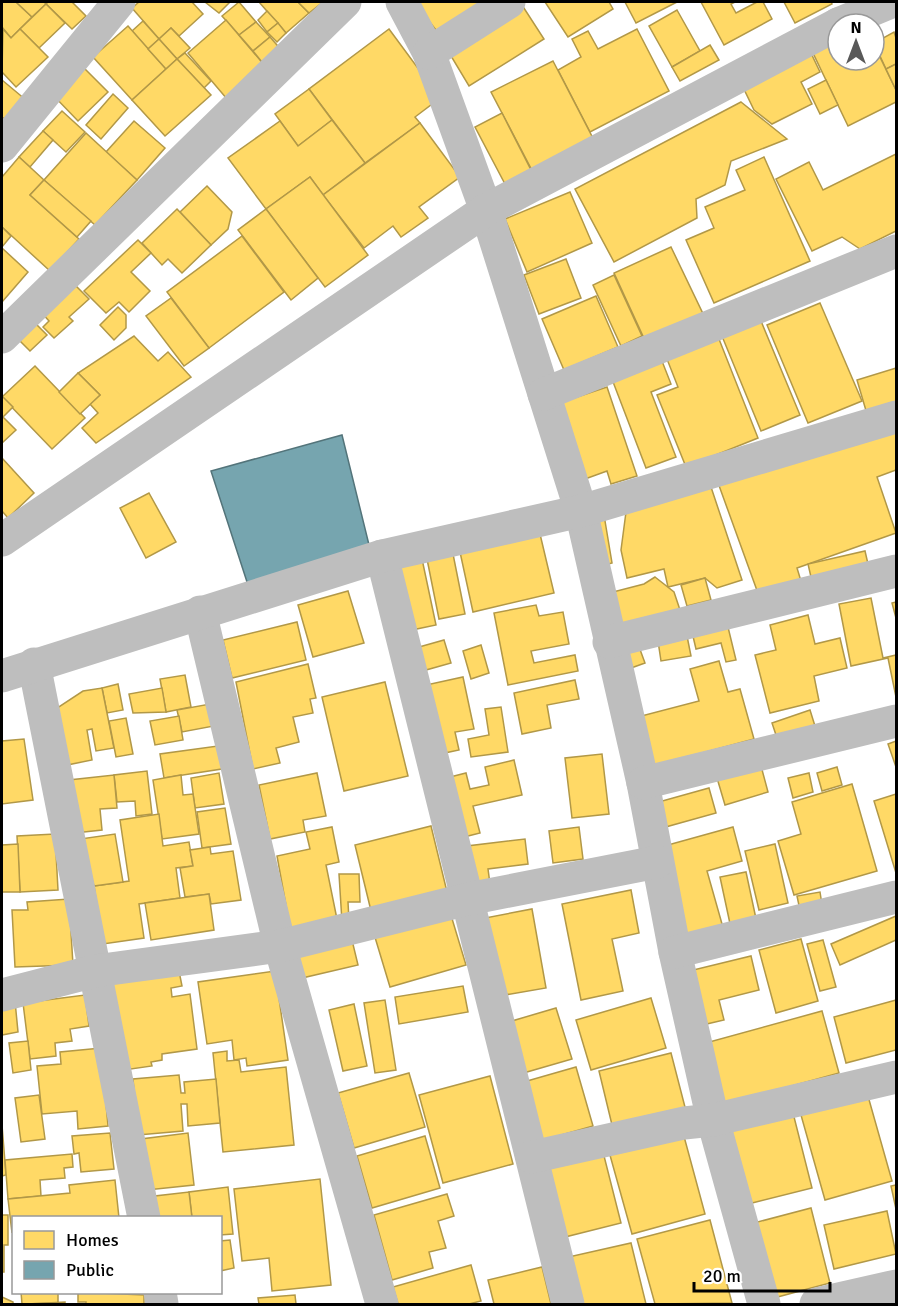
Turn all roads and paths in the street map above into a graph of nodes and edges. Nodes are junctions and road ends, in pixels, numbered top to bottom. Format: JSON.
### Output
{"nodes":[{"id":1,"x":119,"y":2,"type":"edge"},
{"id":2,"x":345,"y":2,"type":"edge"},
{"id":3,"x":402,"y":2,"type":"edge"},
{"id":4,"x":509,"y":2,"type":"edge"},
{"id":5,"x":891,"y":2,"type":"edge"},
{"id":6,"x":867,"y":12,"type":"edge"},
{"id":7,"x":826,"y":30,"type":"edge"},
{"id":8,"x":429,"y":53,"type":"junction"},
{"id":9,"x":2,"y":147,"type":"edge"},
{"id":10,"x":486,"y":210,"type":"junction"},
{"id":11,"x":897,"y":251,"type":"edge"},
{"id":12,"x":2,"y":336,"type":"edge"},
{"id":13,"x":544,"y":394,"type":"junction"},
{"id":14,"x":897,"y":417,"type":"edge"},
{"id":15,"x":581,"y":511,"type":"junction"},
{"id":16,"x":2,"y":540,"type":"edge"},
{"id":17,"x":382,"y":556,"type":"junction"},
{"id":18,"x":897,"y":571,"type":"edge"},
{"id":19,"x":201,"y":612,"type":"junction"},
{"id":20,"x":609,"y":642,"type":"junction"},
{"id":21,"x":34,"y":664,"type":"junction"},
{"id":22,"x":2,"y":676,"type":"edge"},
{"id":23,"x":897,"y":721,"type":"edge"},
{"id":24,"x":643,"y":783,"type":"junction"},
{"id":25,"x":657,"y":862,"type":"junction"},
{"id":26,"x":897,"y":897,"type":"edge"},
{"id":27,"x":468,"y":899,"type":"junction"},
{"id":28,"x":280,"y":946,"type":"junction"},
{"id":29,"x":675,"y":952,"type":"junction"},
{"id":30,"x":95,"y":971,"type":"junction"},
{"id":31,"x":2,"y":994,"type":"edge"},
{"id":32,"x":897,"y":1077,"type":"edge"},
{"id":33,"x":713,"y":1120,"type":"junction"},
{"id":34,"x":532,"y":1157,"type":"junction"},
{"id":35,"x":144,"y":1216,"type":"edge"},
{"id":36,"x":897,"y":1286,"type":"edge"},
{"id":37,"x":381,"y":1305,"type":"edge"},
{"id":38,"x":568,"y":1305,"type":"edge"},
{"id":39,"x":764,"y":1305,"type":"edge"},
{"id":40,"x":816,"y":1305,"type":"edge"}],
"edges":[{"from":1,"to":9,"type":"street"},
{"from":2,"to":12,"type":"street"},
{"from":3,"to":8,"type":"street"},
{"from":4,"to":8,"type":"street"},
{"from":5,"to":6,"type":"street"},
{"from":7,"to":10,"type":"street"},
{"from":8,"to":10,"type":"street"},
{"from":10,"to":13,"type":"street"},
{"from":10,"to":16,"type":"street"},
{"from":11,"to":13,"type":"street"},
{"from":13,"to":15,"type":"street"},
{"from":14,"to":15,"type":"street"},
{"from":15,"to":17,"type":"street"},
{"from":15,"to":20,"type":"street"},
{"from":17,"to":19,"type":"street"},
{"from":17,"to":27,"type":"street"},
{"from":18,"to":20,"type":"street"},
{"from":19,"to":21,"type":"street"},
{"from":19,"to":28,"type":"street"},
{"from":20,"to":24,"type":"street"},
{"from":21,"to":22,"type":"street"},
{"from":21,"to":30,"type":"street"},
{"from":23,"to":24,"type":"street"},
{"from":24,"to":25,"type":"street"},
{"from":25,"to":27,"type":"street"},
{"from":25,"to":29,"type":"street"},
{"from":26,"to":29,"type":"street"},
{"from":27,"to":28,"type":"street"},
{"from":27,"to":34,"type":"street"},
{"from":28,"to":30,"type":"street"},
{"from":28,"to":37,"type":"street"},
{"from":29,"to":33,"type":"street"},
{"from":30,"to":31,"type":"street"},
{"from":30,"to":35,"type":"street"},
{"from":32,"to":33,"type":"street"},
{"from":33,"to":34,"type":"street"},
{"from":33,"to":39,"type":"street"},
{"from":34,"to":38,"type":"street"},
{"from":36,"to":40,"type":"street"}]}
